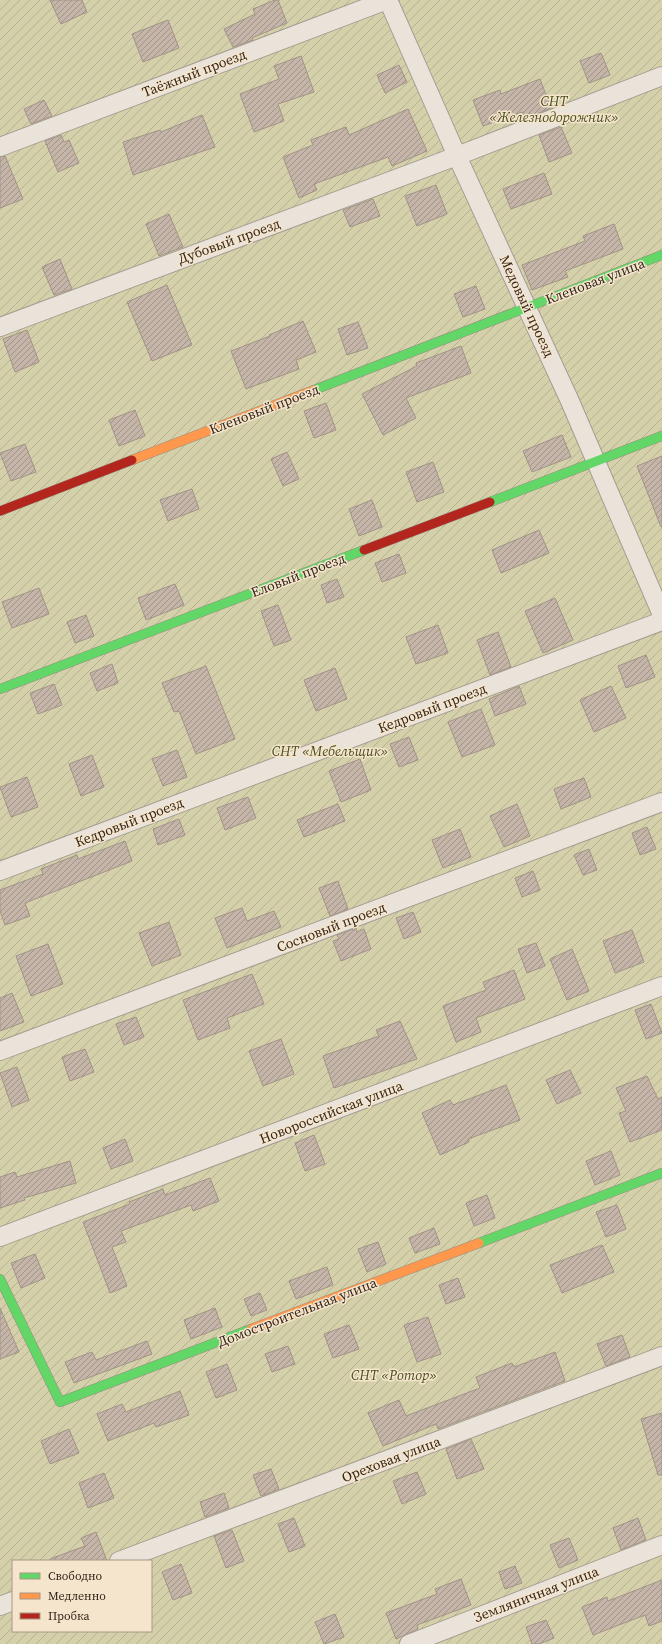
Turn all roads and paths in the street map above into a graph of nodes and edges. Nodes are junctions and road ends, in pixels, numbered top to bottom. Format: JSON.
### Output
{"nodes":[{"id":1,"x":388,"y":0,"type":"edge"},
{"id":2,"x":662,"y":76,"type":"edge"},
{"id":3,"x":0,"y":147,"type":"edge"},
{"id":4,"x":457,"y":156,"type":"junction"},
{"id":5,"x":662,"y":255,"type":"edge"},
{"id":6,"x":528,"y":307,"type":"junction"},
{"id":7,"x":0,"y":327,"type":"edge"},
{"id":8,"x":662,"y":436,"type":"edge"},
{"id":9,"x":597,"y":461,"type":"junction"},
{"id":10,"x":0,"y":511,"type":"edge"},
{"id":11,"x":662,"y":615,"type":"edge"},
{"id":12,"x":662,"y":621,"type":"edge"},
{"id":13,"x":0,"y":689,"type":"edge"},
{"id":14,"x":662,"y":802,"type":"edge"},
{"id":15,"x":0,"y":871,"type":"edge"},
{"id":16,"x":662,"y":986,"type":"edge"},
{"id":17,"x":0,"y":1051,"type":"edge"},
{"id":18,"x":662,"y":1173,"type":"edge"},
{"id":19,"x":0,"y":1237,"type":"edge"},
{"id":20,"x":0,"y":1279,"type":"edge"},
{"id":21,"x":662,"y":1356,"type":"edge"},
{"id":22,"x":662,"y":1545,"type":"edge"},
{"id":23,"x":122,"y":1560,"type":"edge"},
{"id":24,"x":12,"y":1601,"type":"edge"},
{"id":25,"x":0,"y":1606,"type":"edge"},
{"id":26,"x":409,"y":1644,"type":"edge"}],
"edges":[{"from":1,"to":3,"type":"street","name":"Таёжный проезд"},
{"from":1,"to":4,"type":"street","name":"Медовый проезд"},
{"from":2,"to":4,"type":"street","name":"Дубовый проезд"},
{"from":4,"to":6,"type":"street","name":"Медовый проезд"},
{"from":4,"to":7,"type":"street","name":"Дубовый проезд"},
{"from":5,"to":6,"type":"street","name":"Кленовая улица"},
{"from":6,"to":9,"type":"street","name":"Медовый проезд"},
{"from":6,"to":10,"type":"street","name":"Кленовый проезд"},
{"from":8,"to":9,"type":"street","name":"Еловый проезд"},
{"from":9,"to":11,"type":"street","name":"Медовый проезд"},
{"from":9,"to":13,"type":"street","name":"Еловый проезд"},
{"from":12,"to":15,"type":"street","name":"Кедровый проезд"},
{"from":14,"to":17,"type":"street","name":"Сосновый проезд"},
{"from":16,"to":19,"type":"street","name":"Новороссийская улица"},
{"from":18,"to":20,"type":"street","name":"Домостроительная улица"},
{"from":21,"to":23,"type":"street","name":"Ореховая улица"},
{"from":22,"to":26,"type":"street","name":"Земляничная улица"},
{"from":24,"to":25,"type":"street"}]}
